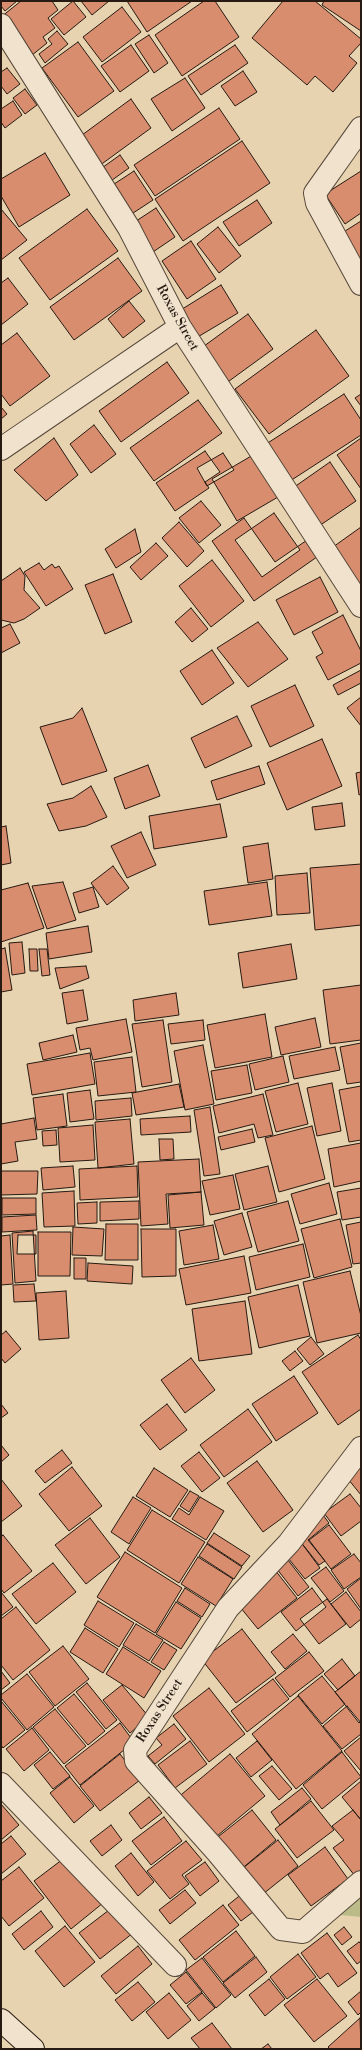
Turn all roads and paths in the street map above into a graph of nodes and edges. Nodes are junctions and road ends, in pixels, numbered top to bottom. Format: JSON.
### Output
{"nodes":[{"id":1,"x":1,"y":25,"type":"edge"},
{"id":2,"x":361,"y":128,"type":"edge"},
{"id":3,"x":361,"y":284,"type":"edge"},
{"id":4,"x":180,"y":327,"type":"junction"},
{"id":5,"x":1,"y":449,"type":"edge"},
{"id":6,"x":361,"y":606,"type":"edge"},
{"id":7,"x":361,"y":1448,"type":"edge"},
{"id":8,"x":1,"y":1784,"type":"edge"},
{"id":9,"x":361,"y":1882,"type":"edge"},
{"id":10,"x":175,"y":1965,"type":"dead end"},
{"id":11,"x":1,"y":2020,"type":"edge"},
{"id":12,"x":33,"y":2049,"type":"edge"}],
"edges":[{"from":1,"to":4,"type":"street","name":"Roxas Street"},
{"from":2,"to":3,"type":"street"},
{"from":4,"to":5,"type":"street"},
{"from":4,"to":6,"type":"street","name":"Roxas Street"},
{"from":7,"to":9,"type":"street","name":"Roxas Street"},
{"from":8,"to":10,"type":"street"},
{"from":11,"to":12,"type":"street"}]}
